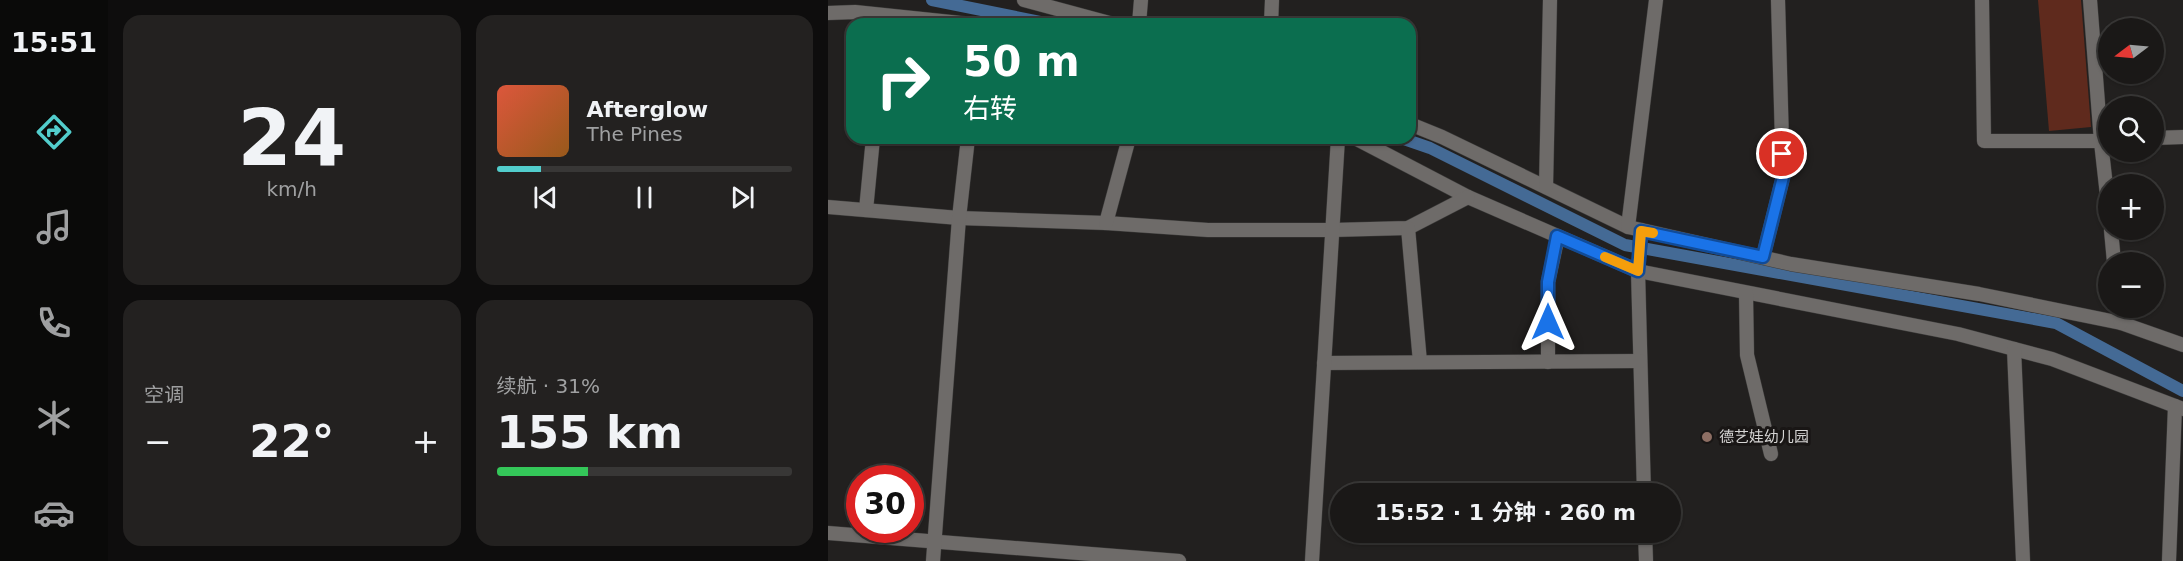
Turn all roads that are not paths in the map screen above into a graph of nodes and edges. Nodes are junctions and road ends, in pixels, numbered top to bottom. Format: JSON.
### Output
{"nodes":[{"id":1,"x":1024,"y":0,"type":"edge"},
{"id":2,"x":1142,"y":0,"type":"edge"},
{"id":3,"x":1272,"y":0,"type":"edge"},
{"id":4,"x":1550,"y":0,"type":"edge"},
{"id":5,"x":1656,"y":0,"type":"edge"},
{"id":6,"x":1778,"y":0,"type":"edge"},
{"id":7,"x":1982,"y":0,"type":"edge"},
{"id":8,"x":2090,"y":0,"type":"edge"},
{"id":9,"x":828,"y":14,"type":"edge"},
{"id":10,"x":879,"y":18,"type":"edge"},
{"id":11,"x":1091,"y":18,"type":"edge"},
{"id":12,"x":1140,"y":18,"type":"edge"},
{"id":13,"x":1271,"y":18,"type":"edge"},
{"id":14,"x":2100,"y":96,"type":"edge"},
{"id":15,"x":1416,"y":126,"type":"edge"},
{"id":16,"x":2183,"y":136,"type":"edge"},
{"id":17,"x":2164,"y":137,"type":"edge"},
{"id":18,"x":2098,"y":141,"type":"edge"},
{"id":19,"x":872,"y":144,"type":"edge"},
{"id":20,"x":967,"y":144,"type":"edge"},
{"id":21,"x":1127,"y":144,"type":"edge"},
{"id":22,"x":1338,"y":144,"type":"edge"},
{"id":23,"x":1366,"y":144,"type":"edge"},
{"id":24,"x":1546,"y":187,"type":"junction"},
{"id":25,"x":1468,"y":197,"type":"junction"},
{"id":26,"x":828,"y":207,"type":"edge"},
{"id":27,"x":866,"y":210,"type":"junction"},
{"id":28,"x":959,"y":218,"type":"junction"},
{"id":29,"x":1106,"y":223,"type":"junction"},
{"id":30,"x":1408,"y":228,"type":"junction"},
{"id":31,"x":1635,"y":229,"type":"junction"},
{"id":32,"x":1332,"y":231,"type":"junction"},
{"id":33,"x":1557,"y":236,"type":"junction"},
{"id":34,"x":1763,"y":257,"type":"junction"},
{"id":35,"x":1638,"y":271,"type":"junction"},
{"id":36,"x":1746,"y":293,"type":"junction"},
{"id":37,"x":2120,"y":318,"type":"edge"},
{"id":38,"x":2121,"y":322,"type":"junction"},
{"id":39,"x":2183,"y":345,"type":"edge"},
{"id":40,"x":2014,"y":349,"type":"junction"},
{"id":41,"x":1640,"y":361,"type":"junction"},
{"id":42,"x":1420,"y":362,"type":"junction"},
{"id":43,"x":1548,"y":362,"type":"junction"},
{"id":44,"x":1324,"y":363,"type":"junction"},
{"id":45,"x":2179,"y":408,"type":"edge"},
{"id":46,"x":1772,"y":454,"type":"dead end"},
{"id":47,"x":1644,"y":483,"type":"edge"},
{"id":48,"x":828,"y":533,"type":"edge"},
{"id":49,"x":935,"y":541,"type":"junction"},
{"id":50,"x":1645,"y":543,"type":"edge"},
{"id":51,"x":933,"y":561,"type":"edge"},
{"id":52,"x":1179,"y":561,"type":"edge"},
{"id":53,"x":1312,"y":561,"type":"edge"},
{"id":54,"x":1646,"y":561,"type":"edge"},
{"id":55,"x":2023,"y":561,"type":"edge"},
{"id":56,"x":2169,"y":561,"type":"edge"}],
"edges":[{"from":1,"to":11,"type":"street"},
{"from":2,"to":12,"type":"street"},
{"from":3,"to":13,"type":"street"},
{"from":4,"to":24,"type":"street"},
{"from":5,"to":31,"type":"street"},
{"from":6,"to":34,"type":"street"},
{"from":7,"to":18,"type":"street"},
{"from":8,"to":14,"type":"street"},
{"from":9,"to":10,"type":"street"},
{"from":15,"to":24,"type":"street"},
{"from":16,"to":17,"type":"street"},
{"from":19,"to":27,"type":"street"},
{"from":20,"to":28,"type":"street"},
{"from":21,"to":29,"type":"street"},
{"from":22,"to":32,"type":"street"},
{"from":23,"to":25,"type":"street"},
{"from":24,"to":31,"type":"street"},
{"from":25,"to":30,"type":"street"},
{"from":25,"to":33,"type":"street"},
{"from":26,"to":27,"type":"street"},
{"from":27,"to":28,"type":"street"},
{"from":28,"to":29,"type":"street"},
{"from":28,"to":49,"type":"street"},
{"from":29,"to":32,"type":"street"},
{"from":30,"to":32,"type":"street"},
{"from":30,"to":42,"type":"street"},
{"from":31,"to":34,"type":"street"},
{"from":31,"to":35,"type":"street"},
{"from":32,"to":44,"type":"street"},
{"from":33,"to":35,"type":"street"},
{"from":33,"to":43,"type":"street"},
{"from":34,"to":38,"type":"street"},
{"from":35,"to":36,"type":"street"},
{"from":35,"to":41,"type":"street"},
{"from":36,"to":40,"type":"street"},
{"from":36,"to":46,"type":"street"},
{"from":37,"to":38,"type":"street"},
{"from":38,"to":39,"type":"street"},
{"from":40,"to":45,"type":"street"},
{"from":40,"to":55,"type":"street"},
{"from":41,"to":43,"type":"street"},
{"from":41,"to":47,"type":"street"},
{"from":42,"to":43,"type":"street"},
{"from":42,"to":44,"type":"street"},
{"from":44,"to":53,"type":"street"},
{"from":45,"to":56,"type":"street"},
{"from":48,"to":49,"type":"street"},
{"from":49,"to":51,"type":"street"},
{"from":49,"to":52,"type":"street"},
{"from":50,"to":54,"type":"street"}]}
